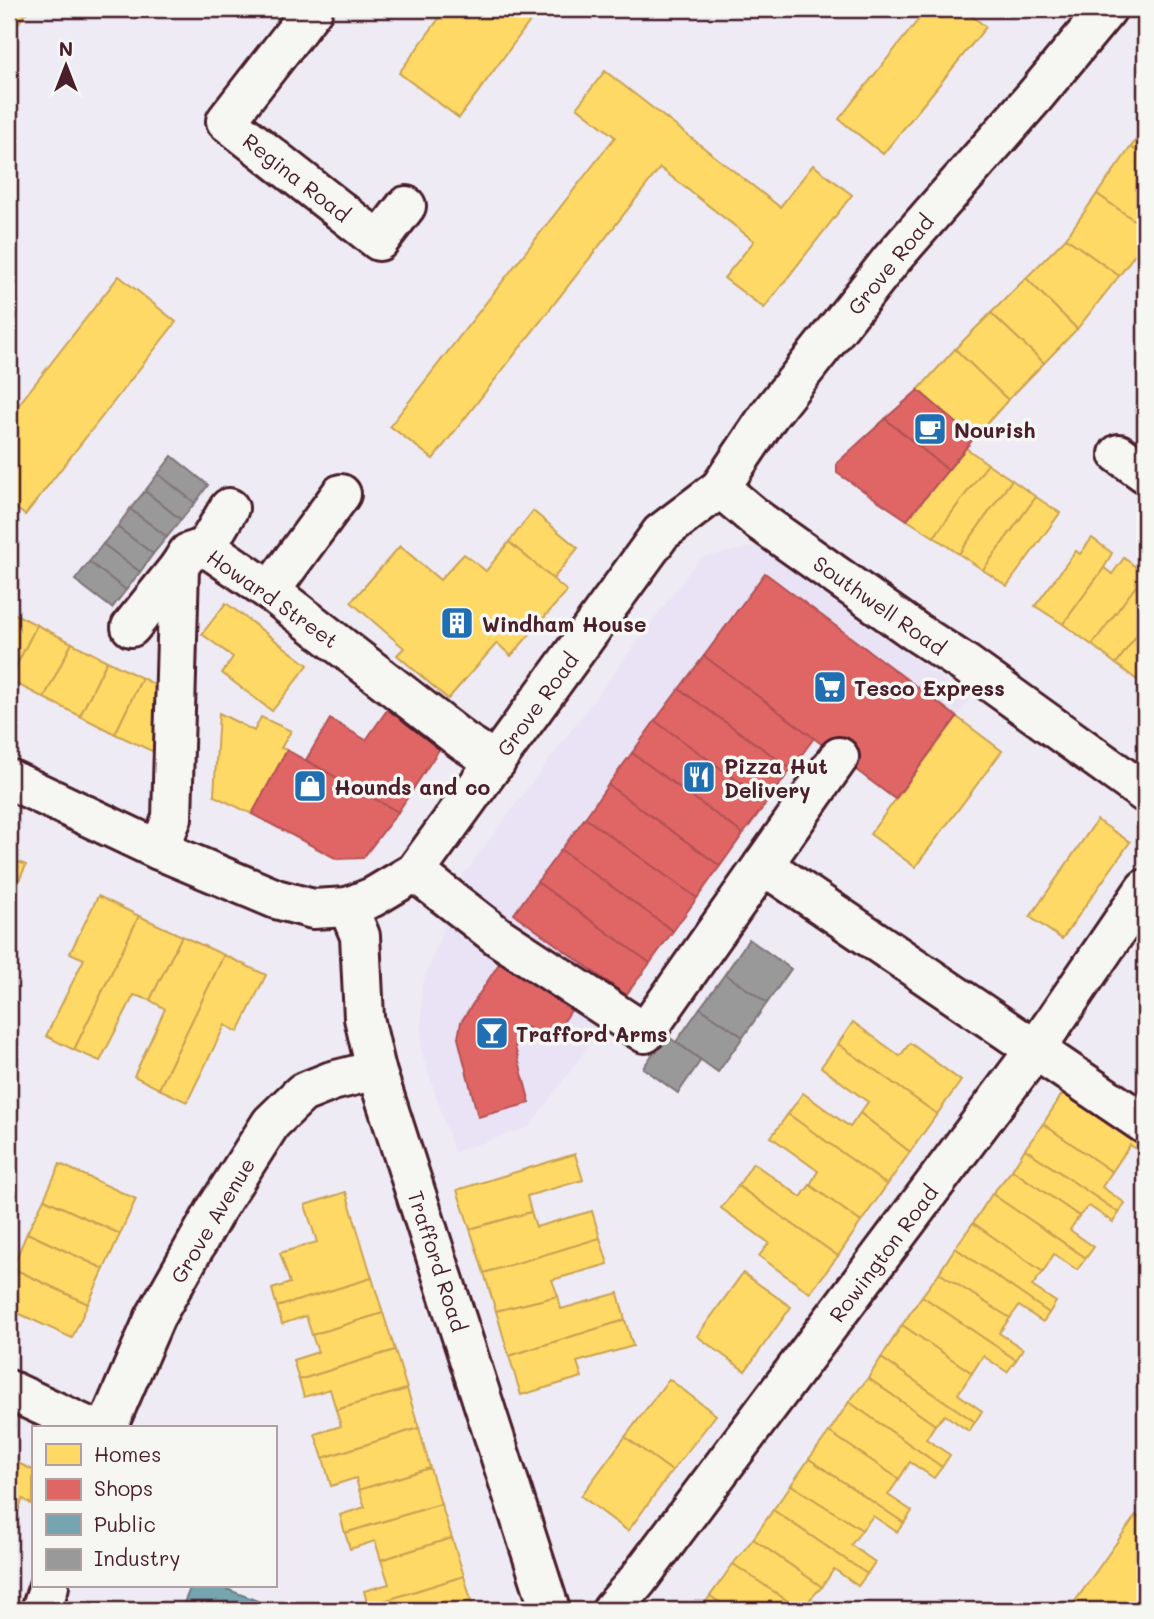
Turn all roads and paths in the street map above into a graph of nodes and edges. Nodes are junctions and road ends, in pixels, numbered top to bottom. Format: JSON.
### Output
{"nodes":[{"id":1,"x":313,"y":9,"type":"edge"},
{"id":2,"x":1107,"y":9,"type":"edge"},
{"id":3,"x":406,"y":206,"type":"dead end"},
{"id":4,"x":720,"y":488,"type":"junction"},
{"id":5,"x":341,"y":495,"type":"dead end"},
{"id":6,"x":229,"y":508,"type":"dead end"},
{"id":7,"x":193,"y":557,"type":"junction"},
{"id":8,"x":270,"y":591,"type":"junction"},
{"id":9,"x":131,"y":627,"type":"dead end"},
{"id":10,"x":839,"y":757,"type":"dead end"},
{"id":11,"x":496,"y":762,"type":"junction"},
{"id":12,"x":9,"y":779,"type":"edge"},
{"id":13,"x":1145,"y":793,"type":"edge"},
{"id":14,"x":159,"y":850,"type":"junction"},
{"id":15,"x":762,"y":865,"type":"junction"},
{"id":16,"x":415,"y":872,"type":"junction"},
{"id":17,"x":1145,"y":889,"type":"edge"},
{"id":18,"x":348,"y":907,"type":"junction"},
{"id":19,"x":1035,"y":1050,"type":"junction"},
{"id":20,"x":376,"y":1070,"type":"junction"},
{"id":21,"x":1145,"y":1124,"type":"edge"},
{"id":22,"x":9,"y":1390,"type":"edge"},
{"id":23,"x":87,"y":1426,"type":"edge"},
{"id":24,"x":108,"y":1426,"type":"edge"},
{"id":25,"x":48,"y":1588,"type":"edge"},
{"id":26,"x":40,"y":1610,"type":"edge"},
{"id":27,"x":550,"y":1610,"type":"edge"},
{"id":28,"x":612,"y":1610,"type":"edge"}],
"edges":[{"from":1,"to":3,"type":"street","name":"Regina Road"},
{"from":2,"to":4,"type":"street","name":"Grove Road"},
{"from":4,"to":11,"type":"street","name":"Grove Road"},
{"from":4,"to":13,"type":"street","name":"Southwell Road"},
{"from":5,"to":8,"type":"street"},
{"from":6,"to":7,"type":"street"},
{"from":7,"to":8,"type":"street","name":"Howard Street"},
{"from":7,"to":9,"type":"street"},
{"from":7,"to":14,"type":"street","name":"Howard Street"},
{"from":8,"to":11,"type":"street","name":"Howard Street"},
{"from":10,"to":15,"type":"street"},
{"from":11,"to":16,"type":"street","name":"Grove Road"},
{"from":12,"to":14,"type":"street","name":"Grove Road"},
{"from":14,"to":18,"type":"street","name":"Grove Road"},
{"from":15,"to":16,"type":"street"},
{"from":15,"to":19,"type":"street"},
{"from":16,"to":18,"type":"street","name":"Grove Road"},
{"from":17,"to":19,"type":"street","name":"Rowington Road"},
{"from":18,"to":20,"type":"street","name":"Trafford Road"},
{"from":19,"to":21,"type":"street"},
{"from":19,"to":28,"type":"street","name":"Rowington Road"},
{"from":20,"to":24,"type":"street","name":"Grove Avenue"},
{"from":20,"to":27,"type":"street","name":"Trafford Road"},
{"from":22,"to":23,"type":"street"},
{"from":25,"to":26,"type":"street"}]}
